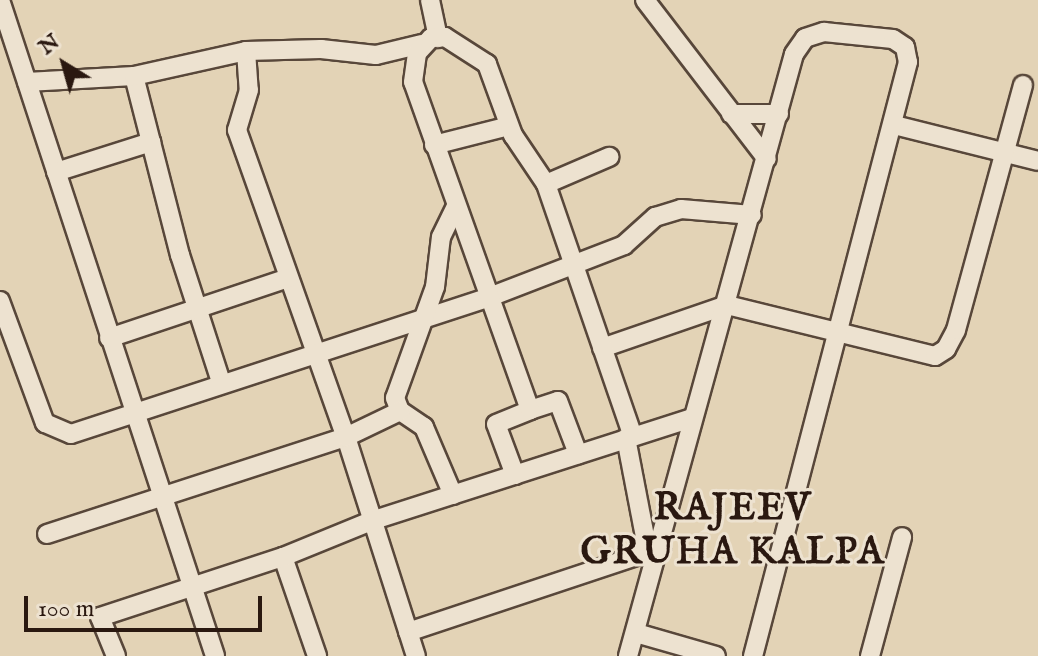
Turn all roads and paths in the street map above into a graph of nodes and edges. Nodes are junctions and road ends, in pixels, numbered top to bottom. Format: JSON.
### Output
{"nodes":[{"id":1,"x":0,"y":0,"type":"edge"},
{"id":2,"x":430,"y":0,"type":"edge"},
{"id":3,"x":645,"y":0,"type":"edge"},
{"id":4,"x":430,"y":41,"type":"junction"},
{"id":5,"x":246,"y":51,"type":"junction"},
{"id":6,"x":134,"y":76,"type":"junction"},
{"id":7,"x":27,"y":82,"type":"junction"},
{"id":8,"x":1023,"y":85,"type":"dead end"},
{"id":9,"x":731,"y":114,"type":"junction"},
{"id":10,"x":779,"y":114,"type":"junction"},
{"id":11,"x":894,"y":125,"type":"junction"},
{"id":12,"x":509,"y":126,"type":"junction"},
{"id":13,"x":151,"y":142,"type":"junction"},
{"id":14,"x":434,"y":145,"type":"junction"},
{"id":15,"x":1003,"y":153,"type":"junction"},
{"id":16,"x":609,"y":157,"type":"dead end"},
{"id":17,"x":767,"y":159,"type":"junction"},
{"id":18,"x":1038,"y":161,"type":"edge"},
{"id":19,"x":56,"y":172,"type":"junction"},
{"id":20,"x":546,"y":184,"type":"junction"},
{"id":21,"x":455,"y":208,"type":"junction"},
{"id":22,"x":752,"y":215,"type":"junction"},
{"id":23,"x":573,"y":263,"type":"junction"},
{"id":24,"x":288,"y":278,"type":"junction"},
{"id":25,"x":487,"y":298,"type":"junction"},
{"id":26,"x":0,"y":301,"type":"edge"},
{"id":27,"x":727,"y":305,"type":"junction"},
{"id":28,"x":198,"y":309,"type":"junction"},
{"id":29,"x":423,"y":320,"type":"junction"},
{"id":30,"x":835,"y":333,"type":"junction"},
{"id":31,"x":109,"y":338,"type":"junction"},
{"id":32,"x":602,"y":348,"type":"junction"},
{"id":33,"x":314,"y":354,"type":"junction"},
{"id":34,"x":221,"y":382,"type":"junction"},
{"id":35,"x":133,"y":410,"type":"junction"},
{"id":36,"x":530,"y":410,"type":"junction"},
{"id":37,"x":400,"y":411,"type":"junction"},
{"id":38,"x":692,"y":418,"type":"junction"},
{"id":39,"x":346,"y":437,"type":"junction"},
{"id":40,"x":630,"y":437,"type":"junction"},
{"id":41,"x":578,"y":454,"type":"junction"},
{"id":42,"x":515,"y":475,"type":"junction"},
{"id":43,"x":453,"y":495,"type":"junction"},
{"id":44,"x":165,"y":500,"type":"junction"},
{"id":45,"x":371,"y":521,"type":"junction"},
{"id":46,"x":47,"y":534,"type":"dead end"},
{"id":47,"x":902,"y":537,"type":"dead end"},
{"id":48,"x":654,"y":550,"type":"junction"},
{"id":49,"x":283,"y":557,"type":"junction"},
{"id":50,"x":194,"y":587,"type":"junction"},
{"id":51,"x":408,"y":632,"type":"junction"},
{"id":52,"x":636,"y":633,"type":"junction"},
{"id":53,"x":116,"y":656,"type":"edge"},
{"id":54,"x":215,"y":656,"type":"edge"},
{"id":55,"x":317,"y":656,"type":"edge"},
{"id":56,"x":416,"y":656,"type":"edge"},
{"id":57,"x":628,"y":656,"type":"edge"},
{"id":58,"x":716,"y":656,"type":"edge"},
{"id":59,"x":753,"y":656,"type":"edge"},
{"id":60,"x":870,"y":656,"type":"edge"}],
"edges":[{"from":1,"to":7,"type":"street"},
{"from":2,"to":4,"type":"street"},
{"from":3,"to":9,"type":"street"},
{"from":4,"to":5,"type":"street"},
{"from":4,"to":12,"type":"street"},
{"from":4,"to":14,"type":"street"},
{"from":5,"to":6,"type":"street"},
{"from":5,"to":24,"type":"street"},
{"from":6,"to":7,"type":"street"},
{"from":6,"to":13,"type":"street"},
{"from":7,"to":19,"type":"street"},
{"from":8,"to":15,"type":"street"},
{"from":9,"to":10,"type":"street"},
{"from":9,"to":17,"type":"street"},
{"from":10,"to":11,"type":"street"},
{"from":10,"to":17,"type":"street"},
{"from":11,"to":15,"type":"street"},
{"from":11,"to":30,"type":"street"},
{"from":12,"to":14,"type":"street"},
{"from":12,"to":20,"type":"street"},
{"from":13,"to":19,"type":"street"},
{"from":13,"to":28,"type":"street"},
{"from":14,"to":21,"type":"street"},
{"from":15,"to":18,"type":"street"},
{"from":15,"to":30,"type":"street"},
{"from":16,"to":20,"type":"street"},
{"from":17,"to":22,"type":"street"},
{"from":19,"to":31,"type":"street"},
{"from":20,"to":23,"type":"street"},
{"from":21,"to":25,"type":"street"},
{"from":21,"to":29,"type":"street"},
{"from":22,"to":23,"type":"street"},
{"from":22,"to":27,"type":"street"},
{"from":23,"to":25,"type":"street"},
{"from":23,"to":32,"type":"street"},
{"from":24,"to":28,"type":"street"},
{"from":24,"to":33,"type":"street"},
{"from":25,"to":29,"type":"street"},
{"from":25,"to":36,"type":"street"},
{"from":26,"to":35,"type":"street"},
{"from":27,"to":30,"type":"street"},
{"from":27,"to":32,"type":"street"},
{"from":27,"to":38,"type":"street"},
{"from":28,"to":31,"type":"street"},
{"from":28,"to":34,"type":"street"},
{"from":29,"to":33,"type":"street"},
{"from":29,"to":37,"type":"street"},
{"from":30,"to":59,"type":"street"},
{"from":31,"to":35,"type":"street"},
{"from":32,"to":40,"type":"street"},
{"from":33,"to":34,"type":"street"},
{"from":33,"to":39,"type":"street"},
{"from":34,"to":35,"type":"street"},
{"from":35,"to":44,"type":"street"},
{"from":36,"to":41,"type":"street"},
{"from":36,"to":42,"type":"street"},
{"from":37,"to":39,"type":"street"},
{"from":37,"to":43,"type":"street"},
{"from":38,"to":40,"type":"street"},
{"from":38,"to":48,"type":"street"},
{"from":39,"to":44,"type":"street"},
{"from":39,"to":45,"type":"street"},
{"from":40,"to":41,"type":"street"},
{"from":40,"to":48,"type":"street"},
{"from":41,"to":42,"type":"street"},
{"from":42,"to":43,"type":"street"},
{"from":43,"to":45,"type":"street"},
{"from":44,"to":46,"type":"street"},
{"from":44,"to":50,"type":"street"},
{"from":45,"to":49,"type":"street"},
{"from":45,"to":51,"type":"street"},
{"from":47,"to":60,"type":"street"},
{"from":48,"to":51,"type":"street"},
{"from":48,"to":52,"type":"street"},
{"from":49,"to":50,"type":"street"},
{"from":49,"to":55,"type":"street"},
{"from":50,"to":53,"type":"street"},
{"from":50,"to":54,"type":"street"},
{"from":51,"to":56,"type":"street"},
{"from":52,"to":57,"type":"street"},
{"from":52,"to":58,"type":"street"}]}
